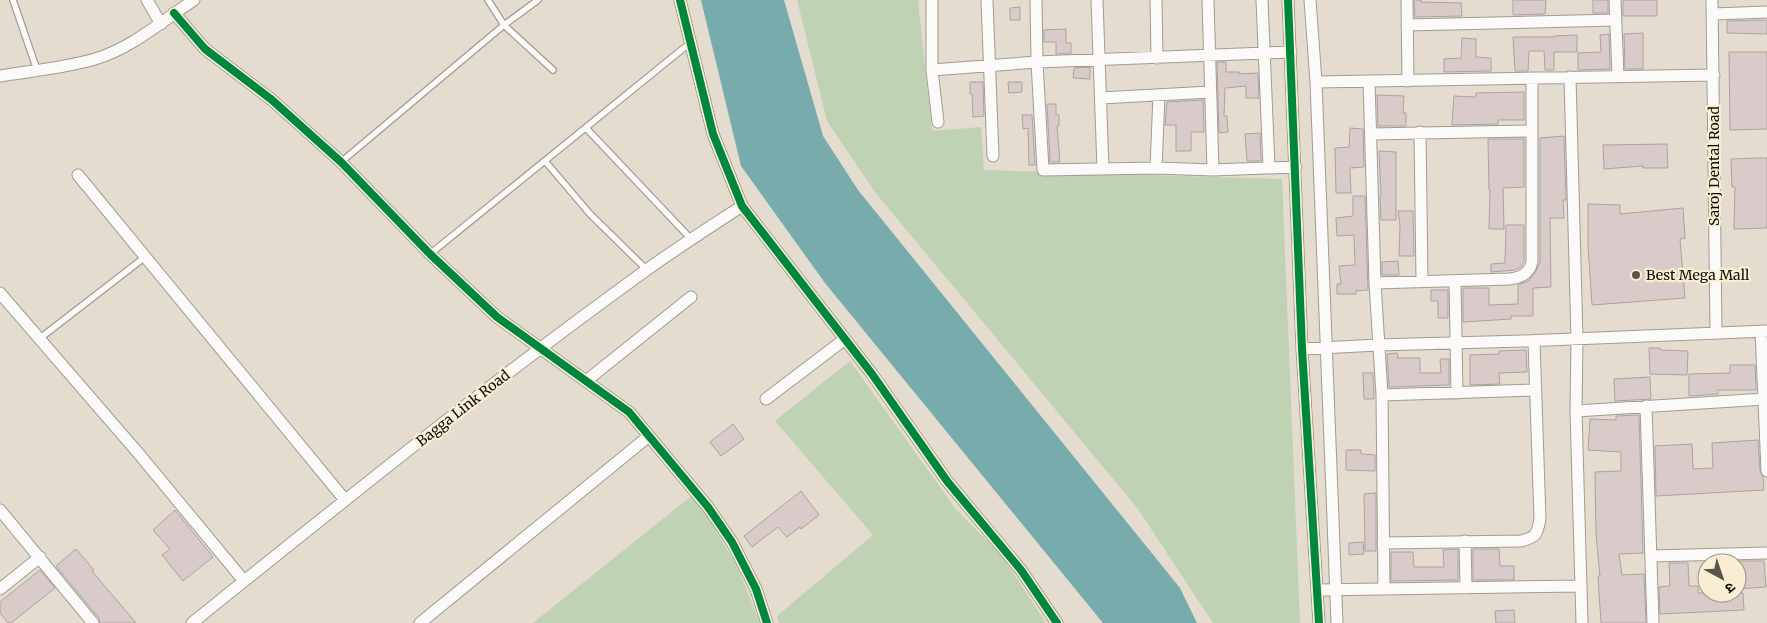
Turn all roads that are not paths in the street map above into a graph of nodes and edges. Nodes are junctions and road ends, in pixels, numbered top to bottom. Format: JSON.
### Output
{"nodes":[{"id":1,"x":13,"y":0,"type":"edge"},
{"id":2,"x":147,"y":0,"type":"edge"},
{"id":3,"x":194,"y":0,"type":"edge"},
{"id":4,"x":488,"y":0,"type":"edge"},
{"id":5,"x":538,"y":0,"type":"edge"},
{"id":6,"x":680,"y":0,"type":"edge"},
{"id":7,"x":932,"y":0,"type":"edge"},
{"id":8,"x":988,"y":0,"type":"edge"},
{"id":9,"x":1036,"y":0,"type":"edge"},
{"id":10,"x":1097,"y":0,"type":"edge"},
{"id":11,"x":1156,"y":0,"type":"edge"},
{"id":12,"x":1208,"y":0,"type":"edge"},
{"id":13,"x":1262,"y":0,"type":"edge"},
{"id":14,"x":1288,"y":0,"type":"edge"},
{"id":15,"x":1310,"y":0,"type":"edge"},
{"id":16,"x":1406,"y":0,"type":"edge"},
{"id":17,"x":1615,"y":0,"type":"edge"},
{"id":18,"x":1712,"y":0,"type":"edge"},
{"id":19,"x":1767,"y":12,"type":"edge"},
{"id":20,"x":174,"y":13,"type":"junction"},
{"id":21,"x":1713,"y":14,"type":"junction"},
{"id":22,"x":1615,"y":20,"type":"junction"},
{"id":23,"x":161,"y":24,"type":"junction"},
{"id":24,"x":1407,"y":24,"type":"junction"},
{"id":25,"x":504,"y":25,"type":"junction"},
{"id":26,"x":690,"y":43,"type":"junction"},
{"id":27,"x":1292,"y":52,"type":"junction"},
{"id":28,"x":1264,"y":53,"type":"junction"},
{"id":29,"x":1210,"y":56,"type":"junction"},
{"id":30,"x":1157,"y":58,"type":"junction"},
{"id":31,"x":1100,"y":60,"type":"junction"},
{"id":32,"x":1038,"y":62,"type":"junction"},
{"id":33,"x":990,"y":64,"type":"junction"},
{"id":34,"x":37,"y":70,"type":"junction"},
{"id":35,"x":553,"y":70,"type":"dead end"},
{"id":36,"x":932,"y":70,"type":"junction"},
{"id":37,"x":1714,"y":75,"type":"junction"},
{"id":38,"x":0,"y":76,"type":"edge"},
{"id":39,"x":1618,"y":76,"type":"junction"},
{"id":40,"x":1570,"y":77,"type":"junction"},
{"id":41,"x":1532,"y":78,"type":"junction"},
{"id":42,"x":1370,"y":81,"type":"junction"},
{"id":43,"x":1408,"y":81,"type":"junction"},
{"id":44,"x":1316,"y":82,"type":"junction"},
{"id":45,"x":1210,"y":92,"type":"junction"},
{"id":46,"x":1159,"y":95,"type":"junction"},
{"id":47,"x":1101,"y":98,"type":"junction"},
{"id":48,"x":938,"y":122,"type":"dead end"},
{"id":49,"x":586,"y":128,"type":"junction"},
{"id":50,"x":1532,"y":131,"type":"junction"},
{"id":51,"x":1420,"y":132,"type":"junction"},
{"id":52,"x":1371,"y":134,"type":"junction"},
{"id":53,"x":993,"y":156,"type":"dead end"},
{"id":54,"x":341,"y":162,"type":"junction"},
{"id":55,"x":545,"y":162,"type":"junction"},
{"id":56,"x":1269,"y":167,"type":"junction"},
{"id":57,"x":1296,"y":167,"type":"junction"},
{"id":58,"x":1156,"y":168,"type":"junction"},
{"id":59,"x":1103,"y":169,"type":"junction"},
{"id":60,"x":1213,"y":170,"type":"junction"},
{"id":61,"x":78,"y":176,"type":"dead end"},
{"id":62,"x":742,"y":206,"type":"junction"},
{"id":63,"x":692,"y":240,"type":"junction"},
{"id":64,"x":430,"y":254,"type":"junction"},
{"id":65,"x":144,"y":256,"type":"junction"},
{"id":66,"x":647,"y":270,"type":"junction"},
{"id":67,"x":1422,"y":281,"type":"junction"},
{"id":68,"x":1455,"y":281,"type":"junction"},
{"id":69,"x":1375,"y":283,"type":"junction"},
{"id":70,"x":1,"y":296,"type":"edge"},
{"id":71,"x":691,"y":296,"type":"dead end"},
{"id":72,"x":1764,"y":331,"type":"edge"},
{"id":73,"x":1716,"y":332,"type":"junction"},
{"id":74,"x":39,"y":339,"type":"junction"},
{"id":75,"x":845,"y":339,"type":"junction"},
{"id":76,"x":1577,"y":339,"type":"junction"},
{"id":77,"x":1534,"y":341,"type":"junction"},
{"id":78,"x":1455,"y":342,"type":"junction"},
{"id":79,"x":1378,"y":345,"type":"junction"},
{"id":80,"x":541,"y":348,"type":"junction"},
{"id":81,"x":1326,"y":348,"type":"junction"},
{"id":82,"x":1302,"y":349,"type":"junction"},
{"id":83,"x":586,"y":381,"type":"junction"},
{"id":84,"x":1536,"y":390,"type":"junction"},
{"id":85,"x":1456,"y":393,"type":"junction"},
{"id":86,"x":1382,"y":395,"type":"junction"},
{"id":87,"x":766,"y":399,"type":"dead end"},
{"id":88,"x":1764,"y":400,"type":"junction"},
{"id":89,"x":1646,"y":406,"type":"junction"},
{"id":90,"x":1576,"y":411,"type":"junction"},
{"id":91,"x":649,"y":436,"type":"junction"},
{"id":92,"x":1767,"y":470,"type":"edge"},
{"id":93,"x":345,"y":500,"type":"junction"},
{"id":94,"x":0,"y":510,"type":"edge"},
{"id":95,"x":1465,"y":541,"type":"junction"},
{"id":96,"x":1383,"y":543,"type":"junction"},
{"id":97,"x":1767,"y":553,"type":"edge"},
{"id":98,"x":1651,"y":556,"type":"junction"},
{"id":99,"x":40,"y":557,"type":"junction"},
{"id":100,"x":244,"y":581,"type":"junction"},
{"id":101,"x":1581,"y":586,"type":"junction"},
{"id":102,"x":1466,"y":588,"type":"junction"},
{"id":103,"x":0,"y":589,"type":"edge"},
{"id":104,"x":1384,"y":589,"type":"junction"},
{"id":105,"x":1317,"y":590,"type":"junction"},
{"id":106,"x":1336,"y":590,"type":"junction"},
{"id":107,"x":93,"y":623,"type":"edge"},
{"id":108,"x":192,"y":623,"type":"edge"},
{"id":109,"x":420,"y":623,"type":"edge"},
{"id":110,"x":767,"y":623,"type":"edge"},
{"id":111,"x":1057,"y":623,"type":"edge"},
{"id":112,"x":1319,"y":623,"type":"edge"},
{"id":113,"x":1337,"y":623,"type":"edge"},
{"id":114,"x":1582,"y":623,"type":"edge"},
{"id":115,"x":1653,"y":623,"type":"edge"}],
"edges":[{"from":1,"to":34,"type":"lane"},
{"from":2,"to":23,"type":"street"},
{"from":3,"to":20,"type":"street"},
{"from":4,"to":25,"type":"lane"},
{"from":5,"to":25,"type":"lane"},
{"from":6,"to":26,"type":"street"},
{"from":7,"to":36,"type":"street"},
{"from":8,"to":33,"type":"street"},
{"from":9,"to":32,"type":"street"},
{"from":10,"to":31,"type":"street"},
{"from":11,"to":30,"type":"street"},
{"from":12,"to":29,"type":"street"},
{"from":13,"to":28,"type":"street"},
{"from":14,"to":27,"type":"street"},
{"from":15,"to":44,"type":"street"},
{"from":16,"to":24,"type":"street"},
{"from":17,"to":22,"type":"street"},
{"from":18,"to":21,"type":"street","name":"Saroj Dental Road"},
{"from":19,"to":21,"type":"street"},
{"from":20,"to":23,"type":"street"},
{"from":20,"to":54,"type":"street"},
{"from":21,"to":37,"type":"street","name":"Saroj Dental Road"},
{"from":22,"to":24,"type":"street"},
{"from":22,"to":39,"type":"street"},
{"from":23,"to":34,"type":"street"},
{"from":24,"to":43,"type":"street"},
{"from":25,"to":35,"type":"lane"},
{"from":25,"to":54,"type":"lane"},
{"from":26,"to":49,"type":"lane"},
{"from":26,"to":62,"type":"street"},
{"from":27,"to":28,"type":"street"},
{"from":27,"to":57,"type":"street"},
{"from":28,"to":29,"type":"street"},
{"from":28,"to":56,"type":"street"},
{"from":29,"to":30,"type":"street"},
{"from":29,"to":45,"type":"street"},
{"from":30,"to":31,"type":"street"},
{"from":31,"to":32,"type":"street"},
{"from":31,"to":47,"type":"street"},
{"from":32,"to":33,"type":"street"},
{"from":32,"to":59,"type":"street"},
{"from":33,"to":36,"type":"street"},
{"from":33,"to":53,"type":"street"},
{"from":34,"to":38,"type":"street"},
{"from":36,"to":48,"type":"street"},
{"from":37,"to":39,"type":"street"},
{"from":37,"to":73,"type":"street","name":"Saroj Dental Road"},
{"from":39,"to":40,"type":"street"},
{"from":40,"to":41,"type":"street"},
{"from":40,"to":76,"type":"street"},
{"from":41,"to":43,"type":"street"},
{"from":41,"to":50,"type":"street"},
{"from":42,"to":43,"type":"street"},
{"from":42,"to":44,"type":"street"},
{"from":42,"to":52,"type":"street"},
{"from":44,"to":81,"type":"street"},
{"from":45,"to":46,"type":"street"},
{"from":45,"to":60,"type":"street"},
{"from":46,"to":47,"type":"street"},
{"from":46,"to":58,"type":"street"},
{"from":47,"to":59,"type":"street"},
{"from":49,"to":55,"type":"lane"},
{"from":49,"to":63,"type":"lane"},
{"from":50,"to":51,"type":"street"},
{"from":50,"to":68,"type":"street"},
{"from":51,"to":52,"type":"street"},
{"from":51,"to":67,"type":"street"},
{"from":52,"to":69,"type":"street"},
{"from":54,"to":64,"type":"street"},
{"from":55,"to":64,"type":"lane"},
{"from":55,"to":66,"type":"lane"},
{"from":56,"to":57,"type":"street"},
{"from":56,"to":60,"type":"street"},
{"from":57,"to":82,"type":"street"},
{"from":58,"to":59,"type":"street"},
{"from":58,"to":60,"type":"street"},
{"from":61,"to":65,"type":"street"},
{"from":62,"to":63,"type":"street","name":"Bagga Link Road"},
{"from":62,"to":75,"type":"street"},
{"from":63,"to":66,"type":"street","name":"Bagga Link Road"},
{"from":64,"to":80,"type":"street"},
{"from":65,"to":74,"type":"lane"},
{"from":65,"to":93,"type":"street"},
{"from":66,"to":80,"type":"street","name":"Bagga Link Road"},
{"from":67,"to":68,"type":"street"},
{"from":67,"to":69,"type":"street"},
{"from":68,"to":78,"type":"street"},
{"from":69,"to":79,"type":"street"},
{"from":70,"to":74,"type":"street"},
{"from":71,"to":83,"type":"street"},
{"from":72,"to":73,"type":"street"},
{"from":72,"to":88,"type":"street"},
{"from":73,"to":76,"type":"street"},
{"from":74,"to":100,"type":"street"},
{"from":75,"to":87,"type":"street"},
{"from":75,"to":111,"type":"street"},
{"from":76,"to":77,"type":"street"},
{"from":76,"to":90,"type":"street"},
{"from":77,"to":78,"type":"street"},
{"from":77,"to":84,"type":"street"},
{"from":78,"to":79,"type":"street"},
{"from":78,"to":85,"type":"street"},
{"from":79,"to":81,"type":"street"},
{"from":79,"to":86,"type":"street"},
{"from":80,"to":83,"type":"street"},
{"from":80,"to":93,"type":"street","name":"Bagga Link Road"},
{"from":81,"to":82,"type":"street"},
{"from":81,"to":106,"type":"street"},
{"from":82,"to":105,"type":"street"},
{"from":83,"to":91,"type":"street"},
{"from":84,"to":85,"type":"street"},
{"from":84,"to":95,"type":"street"},
{"from":85,"to":86,"type":"street"},
{"from":86,"to":96,"type":"street"},
{"from":88,"to":89,"type":"street"},
{"from":88,"to":92,"type":"street"},
{"from":89,"to":90,"type":"street"},
{"from":89,"to":98,"type":"street"},
{"from":90,"to":101,"type":"street"},
{"from":91,"to":109,"type":"street"},
{"from":91,"to":110,"type":"street"},
{"from":93,"to":100,"type":"street","name":"Bagga Link Road"},
{"from":94,"to":99,"type":"street"},
{"from":95,"to":96,"type":"street"},
{"from":95,"to":102,"type":"street"},
{"from":96,"to":104,"type":"street"},
{"from":97,"to":98,"type":"street"},
{"from":98,"to":115,"type":"street"},
{"from":99,"to":103,"type":"street"},
{"from":99,"to":107,"type":"street"},
{"from":100,"to":108,"type":"street","name":"Bagga Link Road"},
{"from":101,"to":102,"type":"street"},
{"from":101,"to":114,"type":"street"},
{"from":102,"to":104,"type":"street"},
{"from":104,"to":106,"type":"street"},
{"from":105,"to":106,"type":"street"},
{"from":105,"to":112,"type":"street"},
{"from":106,"to":113,"type":"street"}]}
